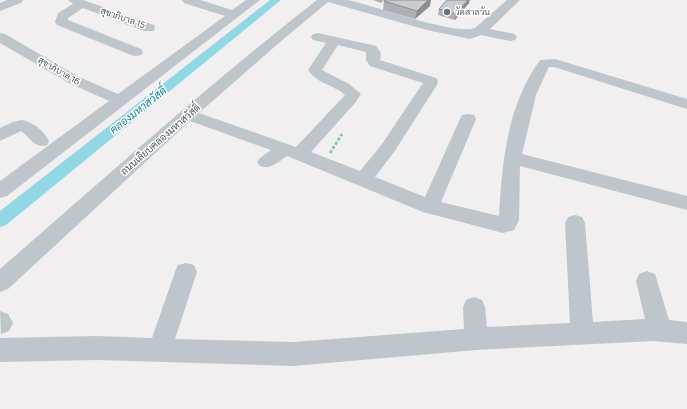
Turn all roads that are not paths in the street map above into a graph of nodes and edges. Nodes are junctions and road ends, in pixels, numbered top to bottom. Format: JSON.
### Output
{"nodes":[{"id":1,"x":17,"y":0,"type":"edge"},
{"id":2,"x":188,"y":0,"type":"edge"},
{"id":3,"x":254,"y":0,"type":"edge"},
{"id":4,"x":324,"y":0,"type":"edge"},
{"id":5,"x":333,"y":0,"type":"edge"},
{"id":6,"x":387,"y":0,"type":"edge"},
{"id":7,"x":514,"y":0,"type":"edge"},
{"id":8,"x":78,"y":2,"type":"edge"},
{"id":9,"x":0,"y":7,"type":"edge"},
{"id":10,"x":374,"y":12,"type":"junction"},
{"id":11,"x":234,"y":15,"type":"junction"},
{"id":12,"x":149,"y":28,"type":"dead end"},
{"id":13,"x":480,"y":31,"type":"junction"},
{"id":14,"x":0,"y":37,"type":"edge"},
{"id":15,"x":318,"y":37,"type":"dead end"},
{"id":16,"x":510,"y":37,"type":"dead end"},
{"id":17,"x":334,"y":41,"type":"junction"},
{"id":18,"x":136,"y":52,"type":"dead end"},
{"id":19,"x":121,"y":101,"type":"junction"},
{"id":20,"x":687,"y":104,"type":"edge"},
{"id":21,"x":188,"y":115,"type":"junction"},
{"id":22,"x":468,"y":119,"type":"dead end"},
{"id":23,"x":0,"y":135,"type":"edge"},
{"id":24,"x":41,"y":140,"type":"dead end"},
{"id":25,"x":292,"y":151,"type":"junction"},
{"id":26,"x":512,"y":158,"type":"junction"},
{"id":27,"x":266,"y":162,"type":"dead end"},
{"id":28,"x":363,"y":180,"type":"junction"},
{"id":29,"x":0,"y":192,"type":"edge"},
{"id":30,"x":687,"y":203,"type":"edge"},
{"id":31,"x":430,"y":207,"type":"junction"},
{"id":32,"x":575,"y":223,"type":"dead end"},
{"id":33,"x":186,"y":272,"type":"dead end"},
{"id":34,"x":647,"y":281,"type":"dead end"},
{"id":35,"x":0,"y":282,"type":"edge"},
{"id":36,"x":474,"y":307,"type":"dead end"},
{"id":37,"x":660,"y":331,"type":"junction"},
{"id":38,"x":687,"y":332,"type":"edge"},
{"id":39,"x":582,"y":334,"type":"junction"},
{"id":40,"x":476,"y":339,"type":"junction"},
{"id":41,"x":0,"y":350,"type":"edge"},
{"id":42,"x":159,"y":351,"type":"junction"}],
"edges":[{"from":1,"to":9,"type":"street"},
{"from":2,"to":11,"type":"street"},
{"from":3,"to":11,"type":"street"},
{"from":4,"to":21,"type":"street","name":"ถนนเลียบคลองมหาสวัสดิ์"},
{"from":5,"to":10,"type":"street"},
{"from":6,"to":10,"type":"street"},
{"from":7,"to":13,"type":"street"},
{"from":8,"to":12,"type":"street","name":"สุขาภิบาล 15"},
{"from":8,"to":18,"type":"street"},
{"from":10,"to":13,"type":"street"},
{"from":11,"to":19,"type":"street"},
{"from":13,"to":16,"type":"street"},
{"from":14,"to":19,"type":"street","name":"สุขาภิบาล 16"},
{"from":15,"to":17,"type":"street"},
{"from":17,"to":25,"type":"street"},
{"from":17,"to":28,"type":"street"},
{"from":19,"to":29,"type":"street"},
{"from":20,"to":26,"type":"street"},
{"from":21,"to":25,"type":"street"},
{"from":21,"to":35,"type":"street","name":"ถนนเลียบคลองมหาสวัสดิ์"},
{"from":22,"to":31,"type":"street"},
{"from":23,"to":24,"type":"street"},
{"from":25,"to":27,"type":"street"},
{"from":25,"to":28,"type":"street"},
{"from":26,"to":30,"type":"street"},
{"from":26,"to":31,"type":"street"},
{"from":28,"to":31,"type":"street"},
{"from":32,"to":39,"type":"street"},
{"from":33,"to":42,"type":"street"},
{"from":34,"to":37,"type":"street"},
{"from":36,"to":40,"type":"street"},
{"from":37,"to":38,"type":"street"},
{"from":37,"to":39,"type":"street"},
{"from":39,"to":40,"type":"street"},
{"from":40,"to":42,"type":"street"},
{"from":41,"to":42,"type":"street"}]}
